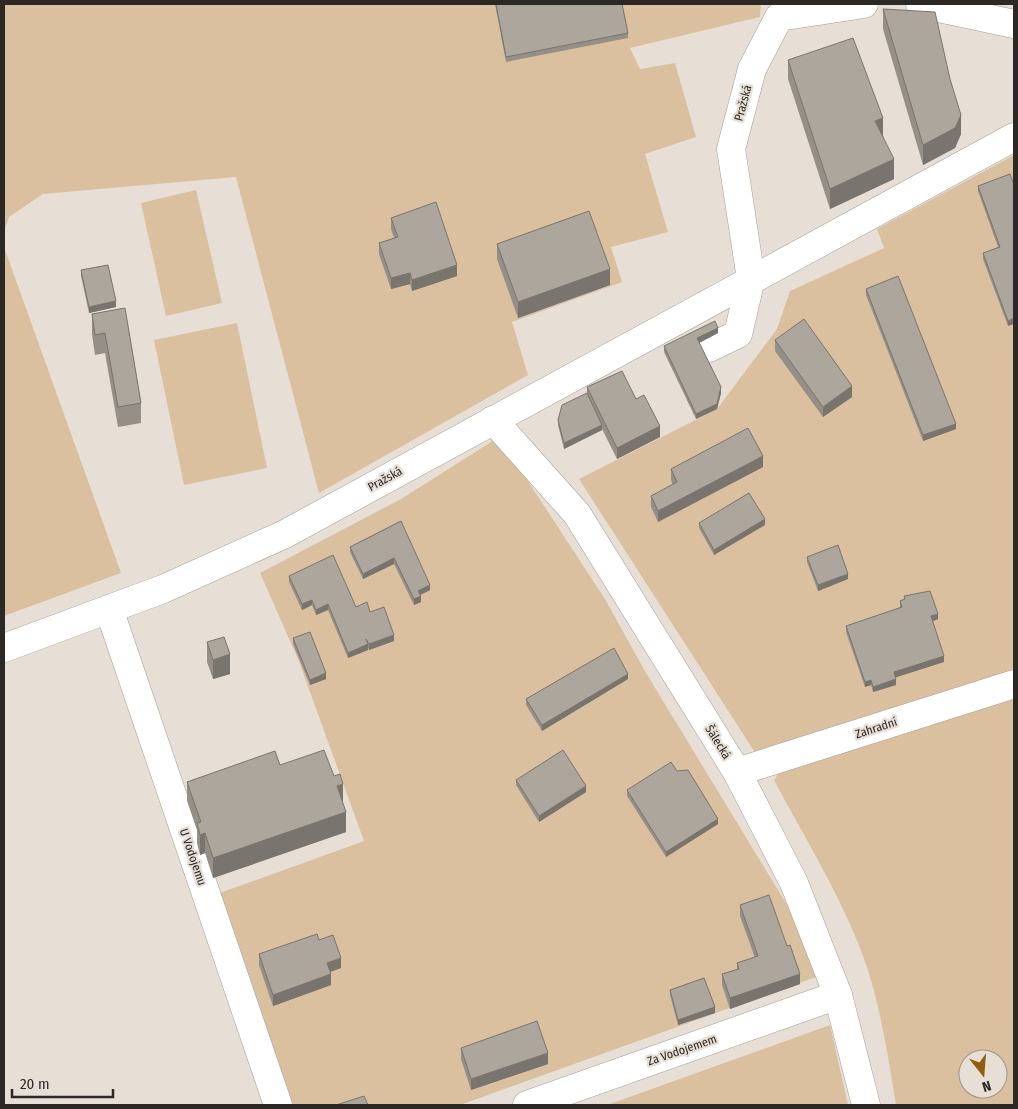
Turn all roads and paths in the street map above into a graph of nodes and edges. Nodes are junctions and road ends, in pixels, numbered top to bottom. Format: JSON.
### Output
{"nodes":[{"id":1,"x":864,"y":4,"type":"edge"},
{"id":2,"x":920,"y":4,"type":"edge"},
{"id":3,"x":1012,"y":4,"type":"edge"},
{"id":4,"x":1014,"y":9,"type":"edge"},
{"id":5,"x":1014,"y":24,"type":"edge"},
{"id":6,"x":1014,"y":137,"type":"edge"},
{"id":7,"x":752,"y":279,"type":"junction"},
{"id":8,"x":709,"y":348,"type":"dead end"},
{"id":9,"x":493,"y":420,"type":"junction"},
{"id":10,"x":109,"y":609,"type":"junction"},
{"id":11,"x":4,"y":648,"type":"edge"},
{"id":12,"x":1014,"y":684,"type":"edge"},
{"id":13,"x":737,"y":772,"type":"junction"},
{"id":14,"x":838,"y":996,"type":"junction"},
{"id":15,"x":278,"y":1105,"type":"edge"},
{"id":16,"x":527,"y":1105,"type":"edge"},
{"id":17,"x":866,"y":1105,"type":"edge"}],
"edges":[{"from":1,"to":7,"type":"street","name":"Pražská"},
{"from":2,"to":5,"type":"street"},
{"from":3,"to":4,"type":"street"},
{"from":6,"to":7,"type":"street","name":"Pražská"},
{"from":7,"to":8,"type":"street"},
{"from":7,"to":9,"type":"street","name":"Pražská"},
{"from":9,"to":10,"type":"street","name":"Pražská"},
{"from":9,"to":13,"type":"street","name":"Šálecká"},
{"from":10,"to":11,"type":"street","name":"Pražská"},
{"from":10,"to":15,"type":"street","name":"U Vodojemu"},
{"from":12,"to":13,"type":"street","name":"Zahradní"},
{"from":13,"to":14,"type":"street","name":"Šálecká"},
{"from":14,"to":16,"type":"street","name":"Za Vodojemem"},
{"from":14,"to":17,"type":"street","name":"Šálecká"}]}
